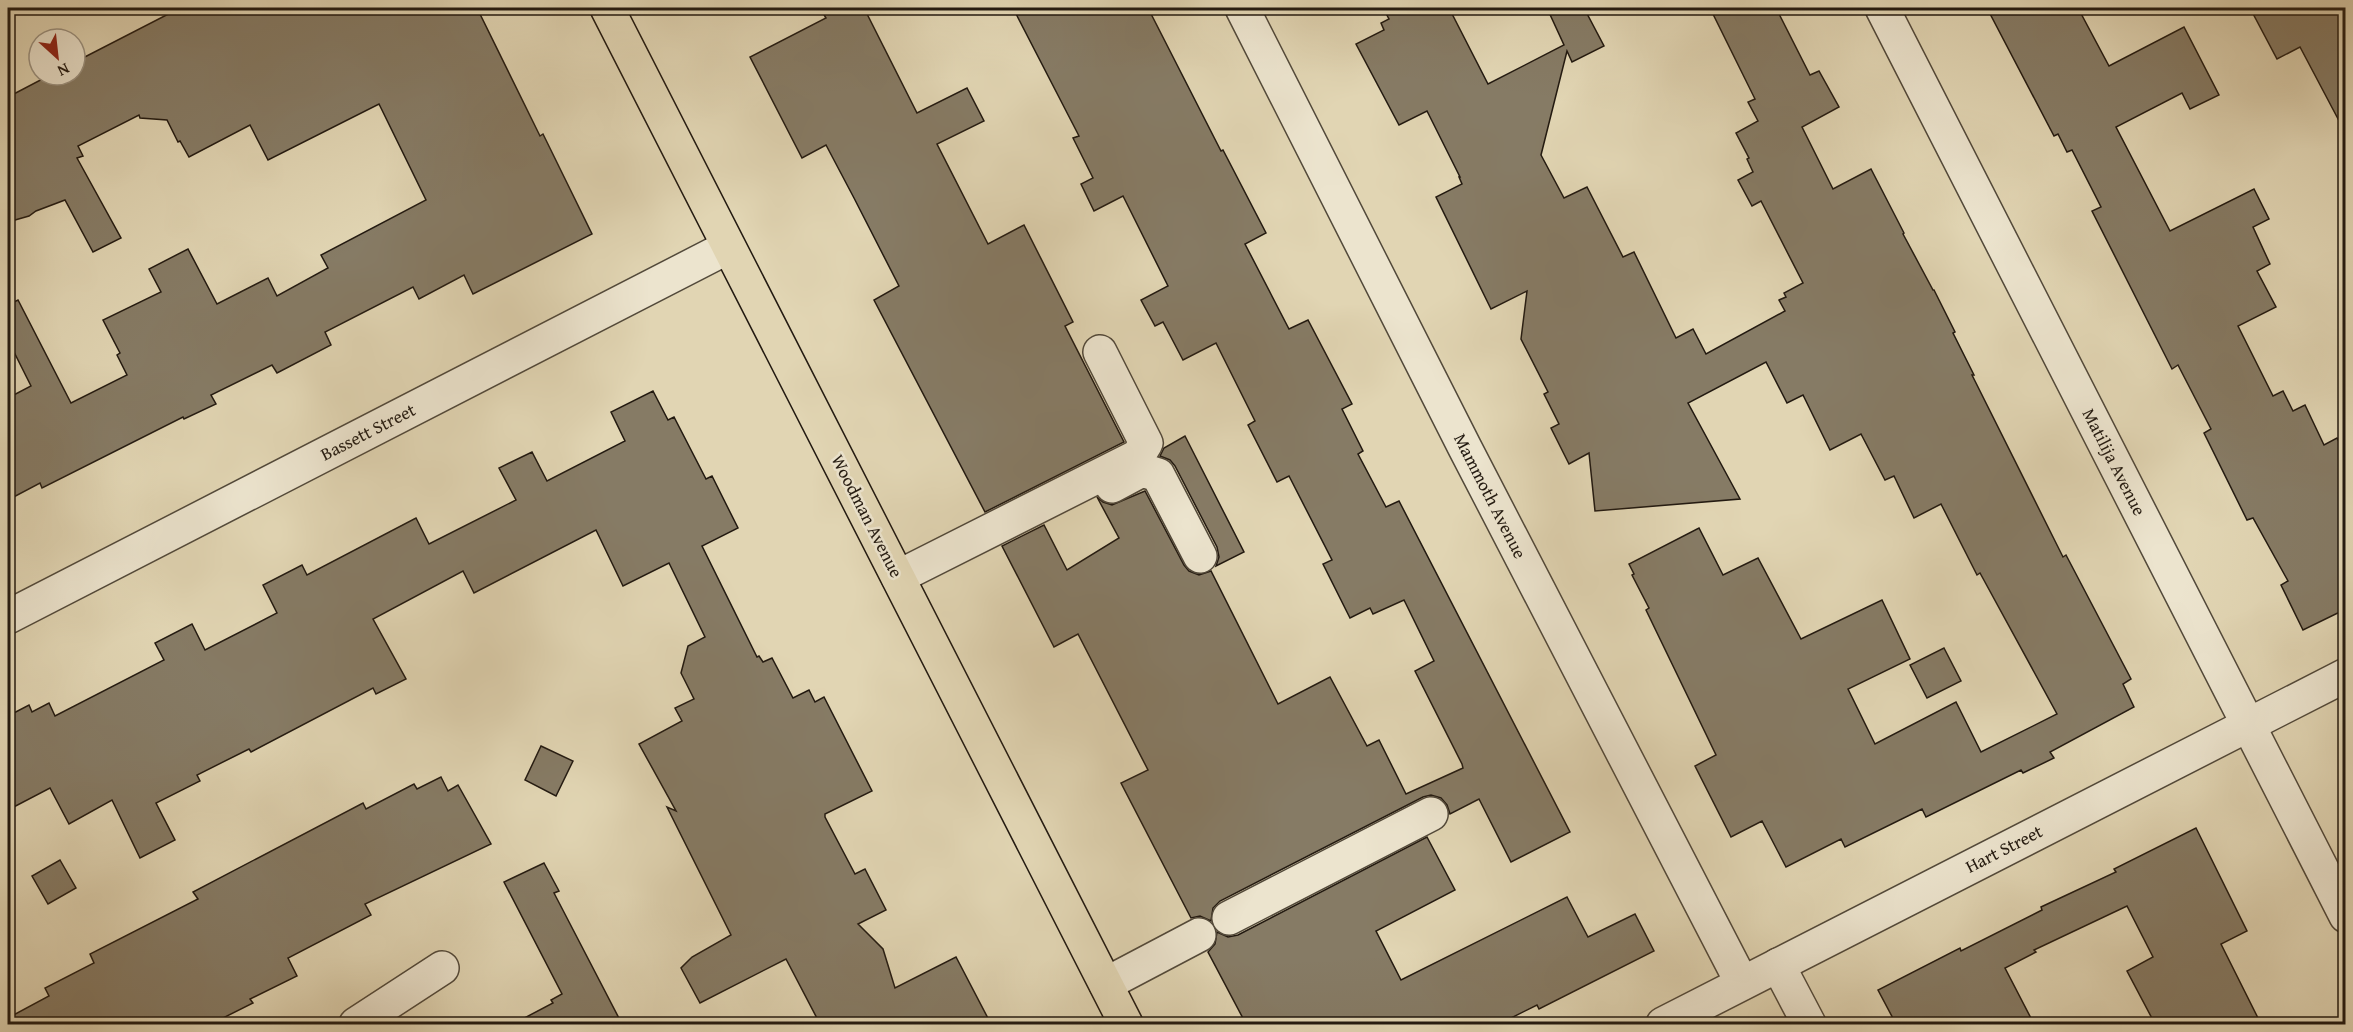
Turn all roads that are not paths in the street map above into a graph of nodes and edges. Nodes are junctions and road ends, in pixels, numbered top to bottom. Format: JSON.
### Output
{"nodes":[{"id":1,"x":607,"y":8,"type":"edge"},
{"id":2,"x":1242,"y":8,"type":"edge"},
{"id":3,"x":1882,"y":8,"type":"edge"},
{"id":4,"x":728,"y":247,"type":"junction"},
{"id":5,"x":1100,"y":352,"type":"dead end"},
{"id":6,"x":1200,"y":556,"type":"dead end"},
{"id":7,"x":902,"y":584,"type":"junction"},
{"id":8,"x":8,"y":617,"type":"edge"},
{"id":9,"x":2346,"y":675,"type":"edge"},
{"id":10,"x":2247,"y":724,"type":"junction"},
{"id":11,"x":1431,"y":814,"type":"dead end"},
{"id":12,"x":2346,"y":916,"type":"edge"},
{"id":13,"x":1229,"y":918,"type":"dead end"},
{"id":14,"x":1199,"y":935,"type":"dead end"},
{"id":15,"x":1778,"y":964,"type":"junction"},
{"id":16,"x":442,"y":968,"type":"dead end"},
{"id":17,"x":1742,"y":983,"type":"junction"},
{"id":18,"x":1106,"y":984,"type":"junction"},
{"id":19,"x":356,"y":1024,"type":"edge"},
{"id":20,"x":1126,"y":1024,"type":"edge"},
{"id":21,"x":1663,"y":1024,"type":"edge"},
{"id":22,"x":1809,"y":1024,"type":"edge"}],
"edges":[{"from":1,"to":4,"type":"main road","name":"Woodman Avenue"},
{"from":2,"to":17,"type":"street","name":"Mammoth Avenue"},
{"from":3,"to":10,"type":"street","name":"Matilija Avenue"},
{"from":4,"to":7,"type":"main road","name":"Woodman Avenue"},
{"from":4,"to":8,"type":"street","name":"Bassett Street"},
{"from":5,"to":7,"type":"street"},
{"from":6,"to":7,"type":"street"},
{"from":7,"to":18,"type":"main road","name":"Woodman Avenue"},
{"from":9,"to":10,"type":"street","name":"Hart Street"},
{"from":10,"to":12,"type":"street","name":"Matilija Avenue"},
{"from":10,"to":15,"type":"street","name":"Hart Street"},
{"from":11,"to":13,"type":"street"},
{"from":14,"to":18,"type":"street"},
{"from":15,"to":17,"type":"street","name":"Hart Street"},
{"from":15,"to":22,"type":"street"},
{"from":16,"to":19,"type":"street"},
{"from":17,"to":21,"type":"street","name":"Hart Street"},
{"from":18,"to":20,"type":"main road","name":"Woodman Avenue"}]}
